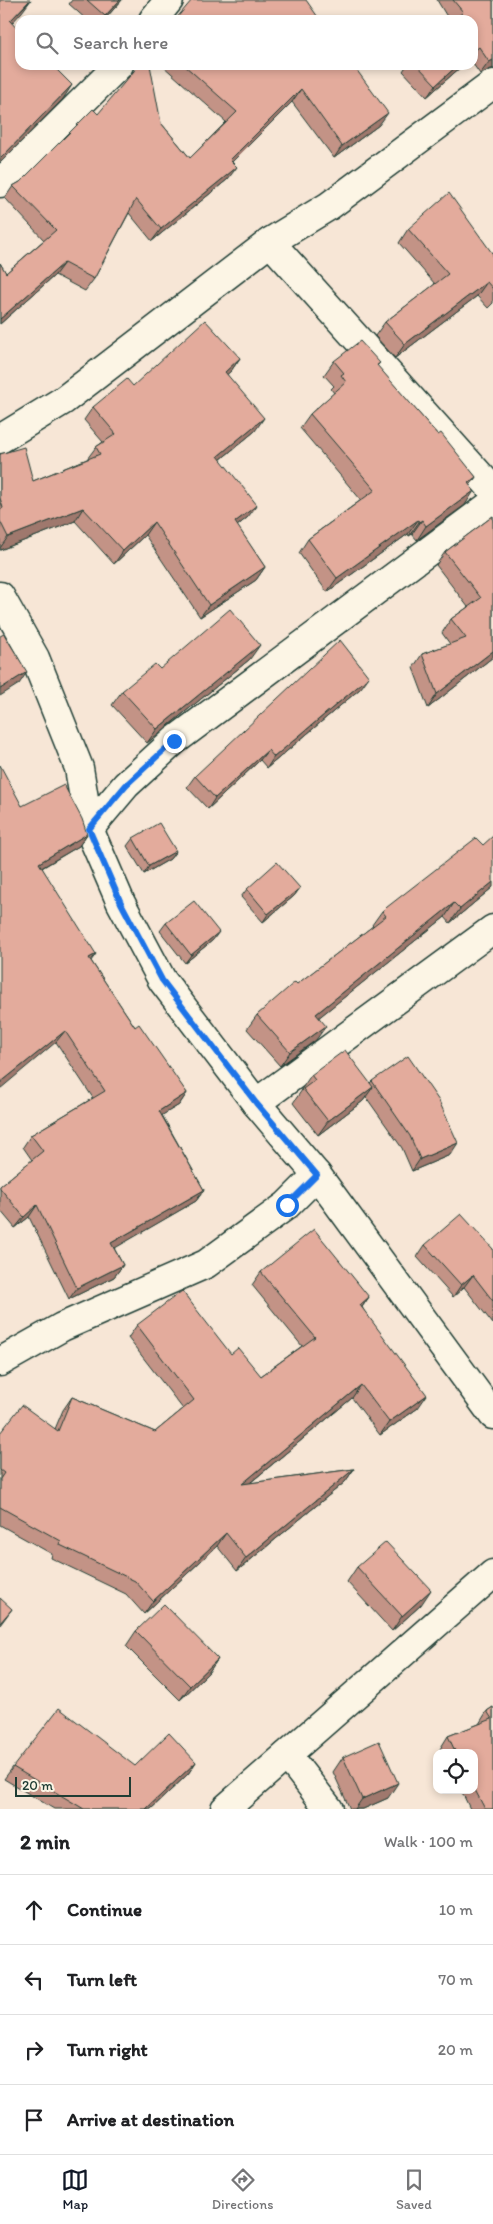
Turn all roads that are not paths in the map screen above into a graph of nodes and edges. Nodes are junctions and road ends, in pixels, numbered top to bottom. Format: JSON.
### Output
{"nodes":[{"id":1,"x":169,"y":0,"type":"edge"},
{"id":2,"x":157,"y":15,"type":"edge"},
{"id":3,"x":114,"y":70,"type":"edge"},
{"id":4,"x":493,"y":84,"type":"edge"},
{"id":5,"x":0,"y":183,"type":"edge"},
{"id":6,"x":270,"y":242,"type":"junction"},
{"id":7,"x":0,"y":439,"type":"edge"},
{"id":8,"x":493,"y":490,"type":"edge"},
{"id":9,"x":493,"y":503,"type":"edge"},
{"id":10,"x":0,"y":596,"type":"edge"},
{"id":11,"x":89,"y":829,"type":"junction"},
{"id":12,"x":493,"y":929,"type":"edge"},
{"id":13,"x":256,"y":1103,"type":"junction"},
{"id":14,"x":317,"y":1175,"type":"junction"},
{"id":15,"x":0,"y":1362,"type":"edge"},
{"id":16,"x":493,"y":1415,"type":"edge"},
{"id":17,"x":493,"y":1574,"type":"edge"},
{"id":18,"x":287,"y":1755,"type":"junction"},
{"id":19,"x":225,"y":1809,"type":"edge"},
{"id":20,"x":329,"y":1809,"type":"edge"}],
"edges":[{"from":1,"to":2,"type":"street"},
{"from":3,"to":5,"type":"street"},
{"from":4,"to":6,"type":"street"},
{"from":6,"to":7,"type":"street"},
{"from":6,"to":8,"type":"street"},
{"from":9,"to":11,"type":"street"},
{"from":10,"to":11,"type":"street"},
{"from":11,"to":13,"type":"street"},
{"from":12,"to":13,"type":"street"},
{"from":13,"to":14,"type":"street"},
{"from":14,"to":15,"type":"street"},
{"from":14,"to":16,"type":"street"},
{"from":17,"to":18,"type":"street"},
{"from":18,"to":19,"type":"street"},
{"from":18,"to":20,"type":"street"}]}
